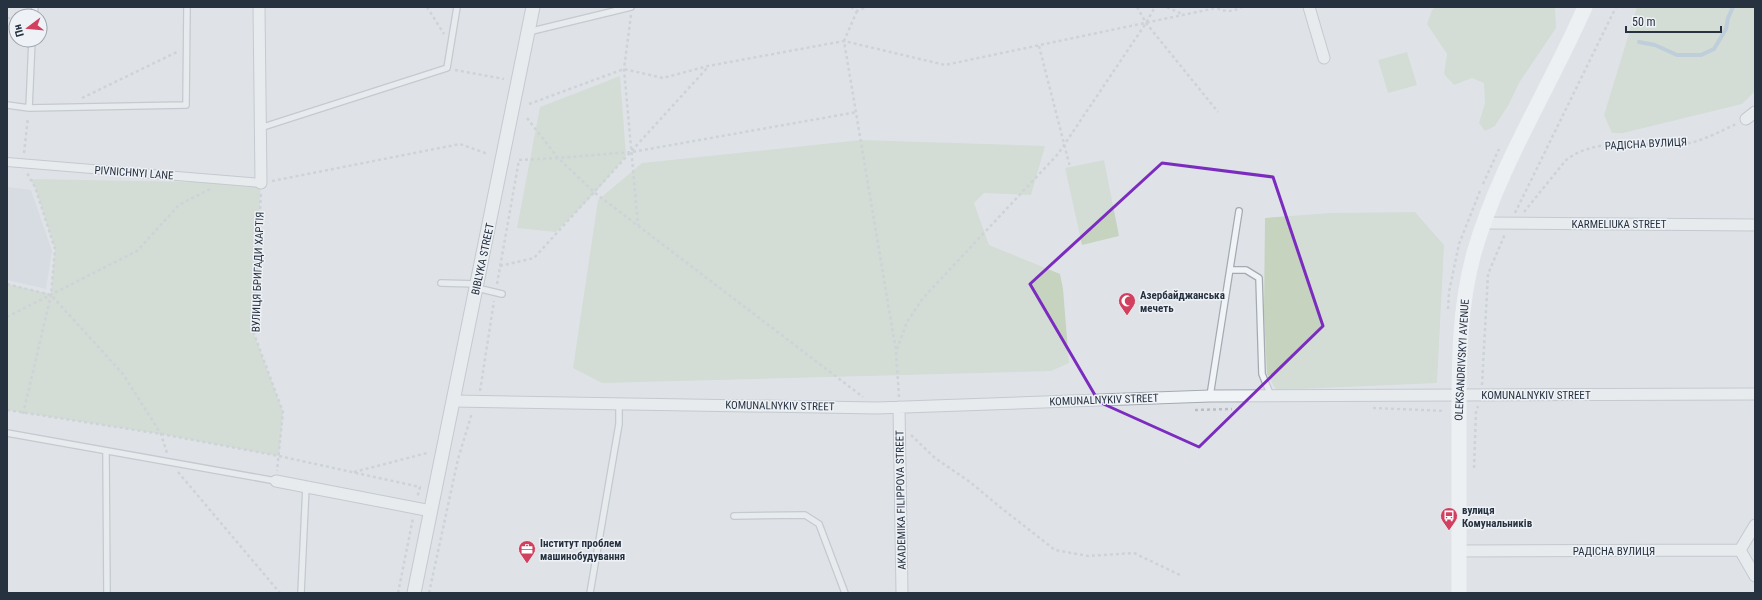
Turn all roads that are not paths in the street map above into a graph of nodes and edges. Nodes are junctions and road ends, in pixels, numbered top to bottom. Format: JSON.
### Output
{"nodes":[{"id":1,"x":187,"y":7,"type":"edge"},
{"id":2,"x":259,"y":7,"type":"edge"},
{"id":3,"x":457,"y":7,"type":"edge"},
{"id":4,"x":533,"y":7,"type":"edge"},
{"id":5,"x":632,"y":7,"type":"edge"},
{"id":6,"x":1309,"y":7,"type":"edge"},
{"id":7,"x":1585,"y":7,"type":"edge"},
{"id":8,"x":614,"y":9,"type":"edge"},
{"id":9,"x":528,"y":32,"type":"junction"},
{"id":10,"x":32,"y":48,"type":"edge"},
{"id":11,"x":1324,"y":58,"type":"dead end"},
{"id":12,"x":7,"y":105,"type":"edge"},
{"id":13,"x":28,"y":108,"type":"junction"},
{"id":14,"x":260,"y":128,"type":"junction"},
{"id":15,"x":7,"y":162,"type":"edge"},
{"id":16,"x":262,"y":183,"type":"joint"},
{"id":17,"x":1239,"y":211,"type":"dead end"},
{"id":18,"x":1483,"y":223,"type":"junction"},
{"id":19,"x":1755,"y":225,"type":"edge"},
{"id":20,"x":1230,"y":270,"type":"junction"},
{"id":21,"x":441,"y":283,"type":"dead end"},
{"id":22,"x":477,"y":286,"type":"junction"},
{"id":23,"x":502,"y":294,"type":"dead end"},
{"id":24,"x":1755,"y":394,"type":"edge"},
{"id":25,"x":1210,"y":396,"type":"junction"},
{"id":26,"x":1272,"y":396,"type":"junction"},
{"id":27,"x":1459,"y":396,"type":"junction"},
{"id":28,"x":454,"y":401,"type":"junction"},
{"id":29,"x":619,"y":403,"type":"junction"},
{"id":30,"x":899,"y":406,"type":"junction"},
{"id":31,"x":7,"y":433,"type":"edge"},
{"id":32,"x":106,"y":451,"type":"junction"},
{"id":33,"x":276,"y":481,"type":"joint"},
{"id":34,"x":306,"y":486,"type":"junction"},
{"id":35,"x":432,"y":511,"type":"junction"},
{"id":36,"x":734,"y":516,"type":"dead end"},
{"id":37,"x":1755,"y":525,"type":"edge"},
{"id":38,"x":1740,"y":550,"type":"junction"},
{"id":39,"x":1459,"y":552,"type":"junction"},
{"id":40,"x":1755,"y":576,"type":"edge"},
{"id":41,"x":107,"y":593,"type":"edge"},
{"id":42,"x":302,"y":593,"type":"edge"},
{"id":43,"x":414,"y":593,"type":"edge"},
{"id":44,"x":590,"y":593,"type":"edge"},
{"id":45,"x":845,"y":593,"type":"edge"},
{"id":46,"x":902,"y":593,"type":"edge"},
{"id":47,"x":1459,"y":593,"type":"edge"}],
"edges":[{"from":1,"to":13,"type":"lane"},
{"from":2,"to":14,"type":"street"},
{"from":3,"to":14,"type":"lane"},
{"from":4,"to":9,"type":"street","name":"BIBLYKA STREET"},
{"from":5,"to":8,"type":"lane"},
{"from":6,"to":11,"type":"street"},
{"from":7,"to":18,"type":"main road","name":"OLEKSANDRIVSKYI AVENUE"},
{"from":8,"to":9,"type":"lane"},
{"from":9,"to":22,"type":"street","name":"BIBLYKA STREET"},
{"from":10,"to":13,"type":"lane"},
{"from":12,"to":13,"type":"lane"},
{"from":14,"to":16,"type":"street"},
{"from":15,"to":16,"type":"street","name":"PIVNICHNYI LANE"},
{"from":17,"to":20,"type":"lane"},
{"from":18,"to":19,"type":"street","name":"KARMELIUKA STREET"},
{"from":18,"to":27,"type":"main road","name":"OLEKSANDRIVSKYI AVENUE"},
{"from":20,"to":25,"type":"lane"},
{"from":20,"to":26,"type":"lane"},
{"from":21,"to":22,"type":"lane"},
{"from":22,"to":23,"type":"lane"},
{"from":22,"to":28,"type":"street","name":"BIBLYKA STREET"},
{"from":24,"to":27,"type":"street","name":"KOMUNALNYKIV STREET"},
{"from":25,"to":26,"type":"street","name":"KOMUNALNYKIV STREET"},
{"from":25,"to":30,"type":"street","name":"KOMUNALNYKIV STREET"},
{"from":26,"to":27,"type":"street","name":"KOMUNALNYKIV STREET"},
{"from":27,"to":39,"type":"main road","name":"OLEKSANDRIVSKYI AVENUE"},
{"from":28,"to":29,"type":"street","name":"KOMUNALNYKIV STREET"},
{"from":28,"to":35,"type":"street","name":"BIBLYKA STREET"},
{"from":29,"to":30,"type":"street","name":"KOMUNALNYKIV STREET"},
{"from":29,"to":44,"type":"lane"},
{"from":30,"to":46,"type":"street","name":"AKADEMIKA FILIPPOVA STREET"},
{"from":31,"to":32,"type":"lane"},
{"from":32,"to":33,"type":"lane"},
{"from":32,"to":41,"type":"lane"},
{"from":33,"to":34,"type":"street"},
{"from":34,"to":35,"type":"street"},
{"from":34,"to":42,"type":"lane"},
{"from":35,"to":43,"type":"street"},
{"from":36,"to":45,"type":"lane"},
{"from":37,"to":38,"type":"street"},
{"from":38,"to":39,"type":"street","name":"РАДІСНА ВУЛИЦЯ"},
{"from":38,"to":40,"type":"street"},
{"from":39,"to":47,"type":"main road","name":"OLEKSANDRIVSKYI AVENUE"}]}
